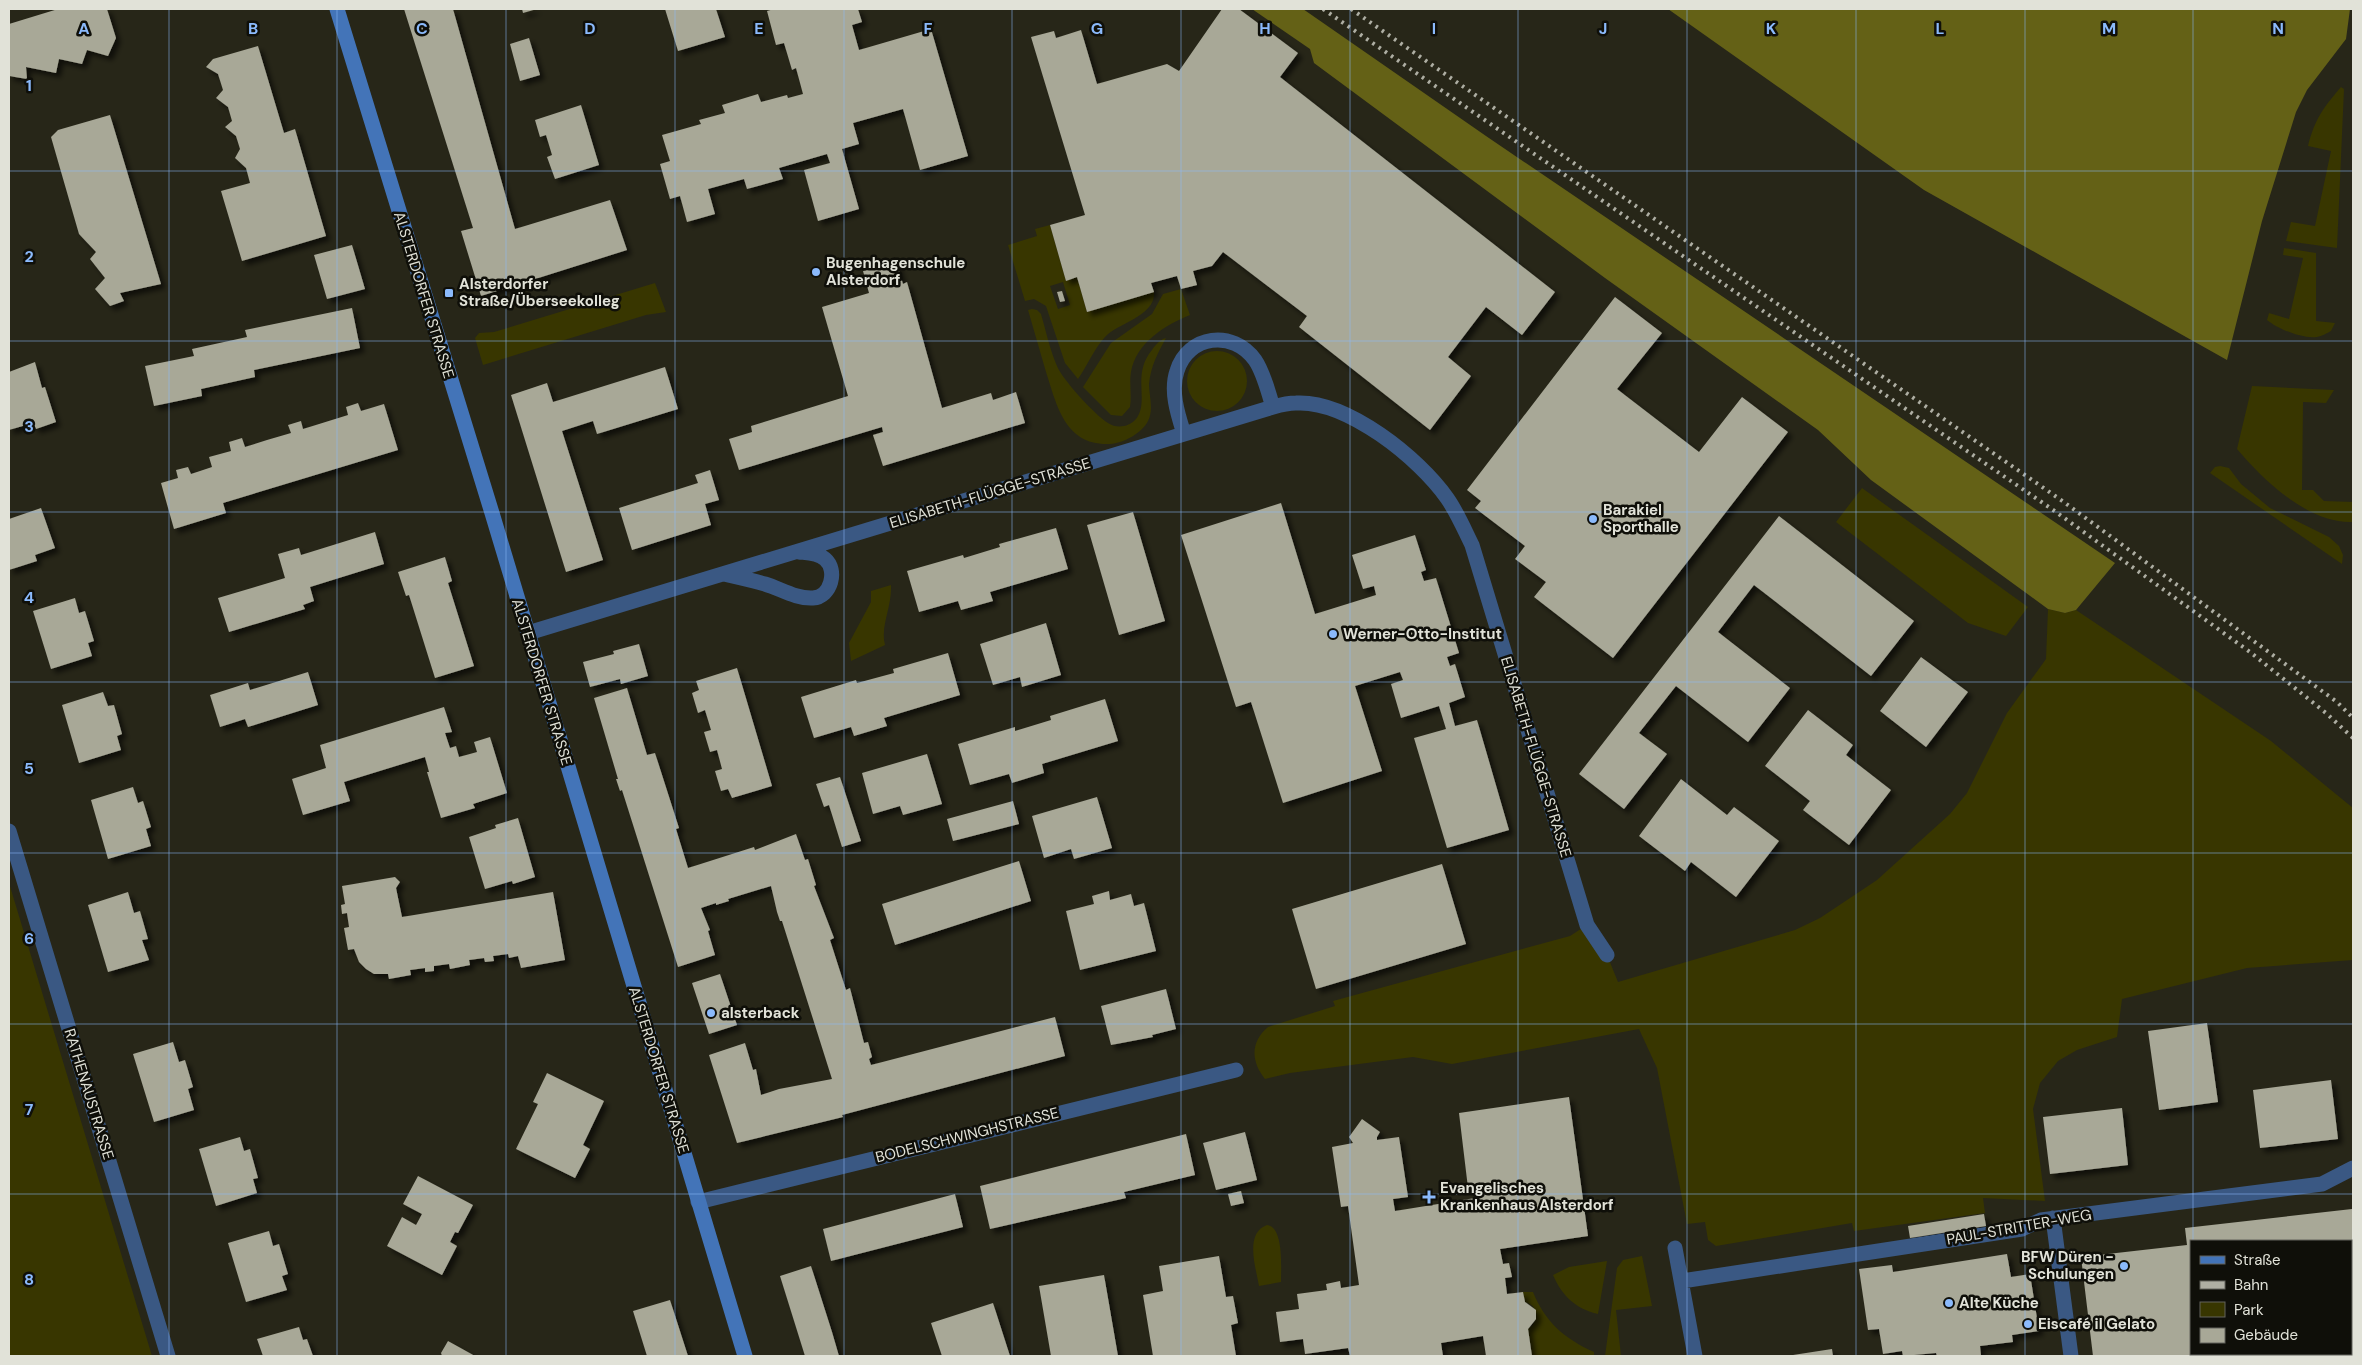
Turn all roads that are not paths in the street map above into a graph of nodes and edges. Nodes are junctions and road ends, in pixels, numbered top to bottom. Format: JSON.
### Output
{"nodes":[{"id":1,"x":337,"y":9,"type":"edge"},
{"id":2,"x":1273,"y":407,"type":"junction"},
{"id":3,"x":1184,"y":434,"type":"junction"},
{"id":4,"x":795,"y":552,"type":"junction"},
{"id":5,"x":724,"y":574,"type":"junction"},
{"id":6,"x":528,"y":634,"type":"junction"},
{"id":7,"x":9,"y":831,"type":"edge"},
{"id":8,"x":1607,"y":955,"type":"dead end"},
{"id":9,"x":1236,"y":1070,"type":"dead end"},
{"id":10,"x":2353,"y":1168,"type":"edge"},
{"id":11,"x":698,"y":1202,"type":"junction"},
{"id":12,"x":2053,"y":1218,"type":"junction"},
{"id":13,"x":1675,"y":1248,"type":"dead end"},
{"id":14,"x":1682,"y":1281,"type":"junction"},
{"id":15,"x":168,"y":1356,"type":"edge"},
{"id":16,"x":745,"y":1356,"type":"edge"},
{"id":17,"x":1695,"y":1356,"type":"edge"},
{"id":18,"x":2071,"y":1356,"type":"edge"}],
"edges":[{"from":1,"to":6,"type":"street","name":"ALSTERDORFER STRASSE"},
{"from":2,"to":3,"type":"street","name":"ELISABETH-FLÜGGE-STRASSE"},
{"from":2,"to":3,"type":"street"},
{"from":2,"to":8,"type":"street","name":"ELISABETH-FLÜGGE-STRASSE"},
{"from":3,"to":4,"type":"street","name":"ELISABETH-FLÜGGE-STRASSE"},
{"from":4,"to":5,"type":"street","name":"ELISABETH-FLÜGGE-STRASSE"},
{"from":4,"to":5,"type":"street","name":"ELISABETH-FLÜGGE-STRASSE"},
{"from":5,"to":6,"type":"street","name":"ELISABETH-FLÜGGE-STRASSE"},
{"from":6,"to":11,"type":"street","name":"ALSTERDORFER STRASSE"},
{"from":7,"to":15,"type":"street","name":"RATHENAUSTRASSE"},
{"from":9,"to":11,"type":"street","name":"BODELSCHWINGHSTRASSE"},
{"from":10,"to":12,"type":"street","name":"PAUL-STRITTER-WEG"},
{"from":11,"to":16,"type":"street","name":"ALSTERDORFER STRASSE"},
{"from":12,"to":14,"type":"street","name":"PAUL-STRITTER-WEG"},
{"from":12,"to":18,"type":"street"},
{"from":13,"to":14,"type":"street"},
{"from":14,"to":17,"type":"street"}]}
